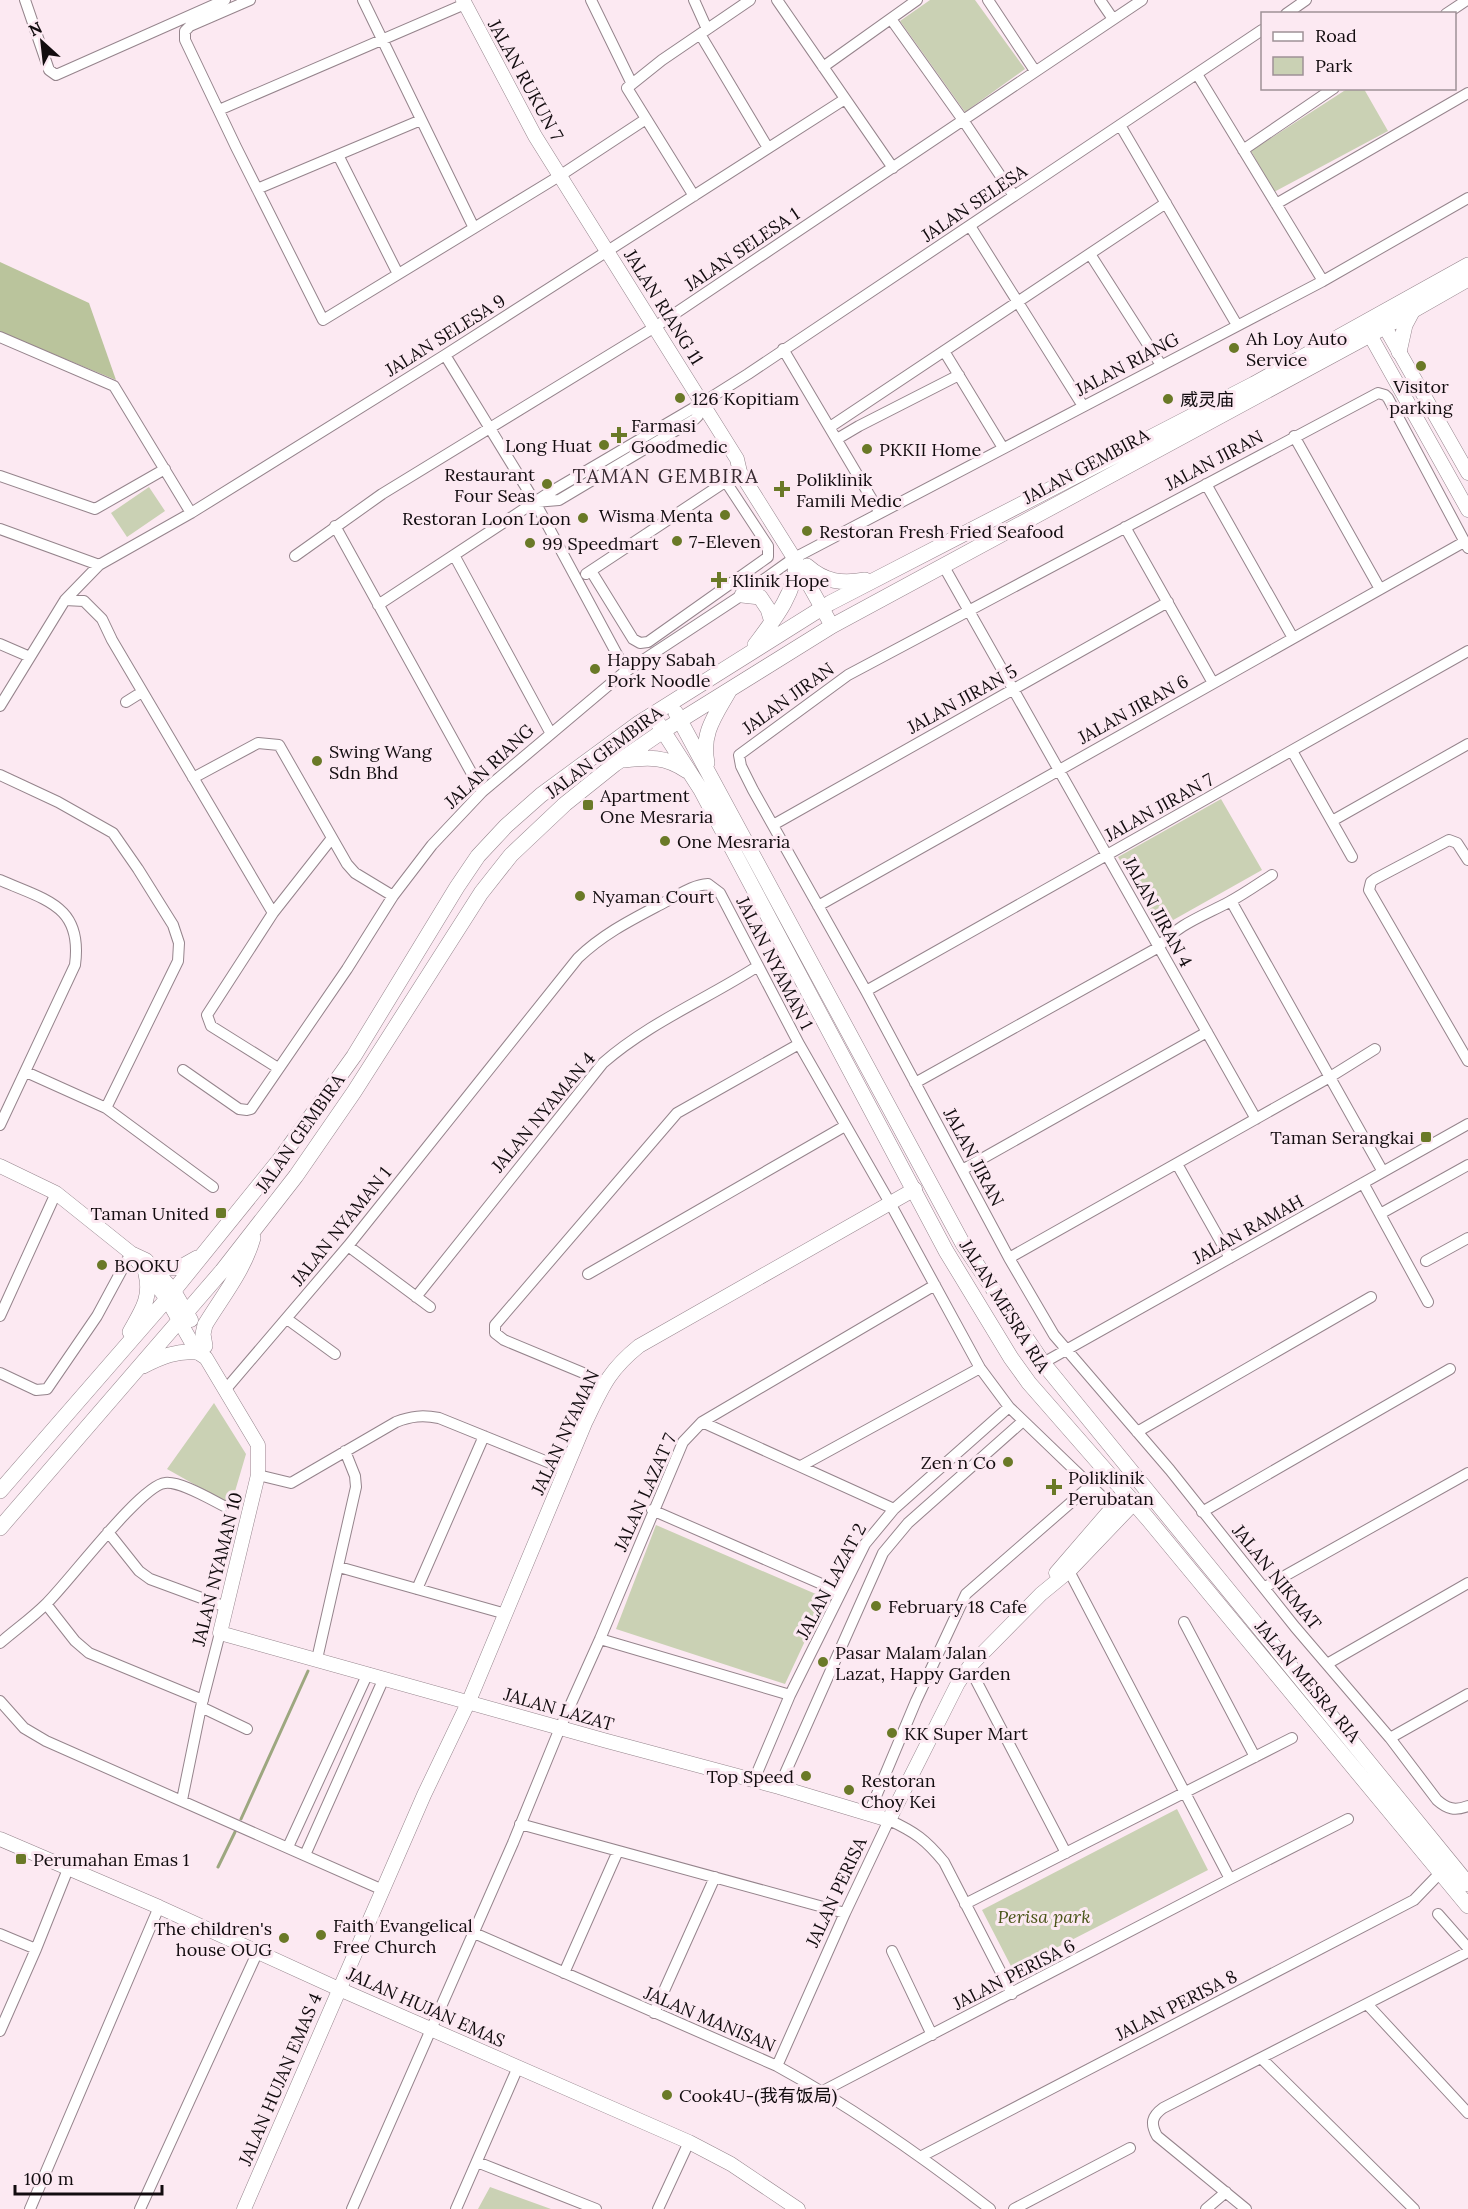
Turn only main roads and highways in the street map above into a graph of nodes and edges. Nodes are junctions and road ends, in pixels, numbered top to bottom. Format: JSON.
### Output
{"nodes":[{"id":1,"x":1468,"y":265,"type":"edge"},
{"id":2,"x":1468,"y":279,"type":"edge"},
{"id":3,"x":1415,"y":308,"type":"junction"},
{"id":4,"x":1374,"y":324,"type":"junction"},
{"id":5,"x":1400,"y":352,"type":"road end"},
{"id":6,"x":879,"y":577,"type":"junction"},
{"id":7,"x":742,"y":595,"type":"road end"},
{"id":8,"x":772,"y":622,"type":"junction"},
{"id":9,"x":750,"y":652,"type":"junction"},
{"id":10,"x":731,"y":688,"type":"junction"},
{"id":11,"x":670,"y":704,"type":"junction"},
{"id":12,"x":652,"y":715,"type":"junction"},
{"id":13,"x":680,"y":720,"type":"junction"},
{"id":14,"x":663,"y":731,"type":"junction"},
{"id":15,"x":621,"y":760,"type":"junction"},
{"id":16,"x":709,"y":773,"type":"junction"},
{"id":17,"x":692,"y":774,"type":"junction"},
{"id":18,"x":255,"y":1229,"type":"junction"},
{"id":19,"x":202,"y":1255,"type":"junction"},
{"id":20,"x":123,"y":1349,"type":"junction"},
{"id":21,"x":1011,"y":1358,"type":"junction"},
{"id":22,"x":1043,"y":1364,"type":"junction"},
{"id":23,"x":138,"y":1368,"type":"junction"},
{"id":24,"x":1049,"y":1406,"type":"junction"},
{"id":25,"x":1129,"y":1469,"type":"junction"},
{"id":26,"x":0,"y":1491,"type":"edge"},
{"id":27,"x":1131,"y":1497,"type":"junction"},
{"id":28,"x":1163,"y":1508,"type":"junction"},
{"id":29,"x":0,"y":1528,"type":"edge"},
{"id":30,"x":1466,"y":1878,"type":"edge"},
{"id":31,"x":1468,"y":1906,"type":"edge"}],
"edges":[{"from":1,"to":4,"type":"main road","name":"JALAN GEMBIRA"},
{"from":2,"to":3,"type":"main road","name":"JALAN GEMBIRA"},
{"from":3,"to":4,"type":"main road","name":"JALAN GEMBIRA"},
{"from":3,"to":5,"type":"main road"},
{"from":4,"to":6,"type":"main road","name":"JALAN GEMBIRA"},
{"from":4,"to":10,"type":"main road","name":"JALAN GEMBIRA"},
{"from":6,"to":8,"type":"main road"},
{"from":6,"to":9,"type":"main road","name":"JALAN GEMBIRA"},
{"from":7,"to":8,"type":"main road"},
{"from":8,"to":9,"type":"main road"},
{"from":9,"to":11,"type":"main road","name":"JALAN GEMBIRA"},
{"from":10,"to":13,"type":"main road","name":"JALAN GEMBIRA"},
{"from":10,"to":16,"type":"main road"},
{"from":11,"to":12,"type":"main road","name":"JALAN GEMBIRA"},
{"from":11,"to":13,"type":"main road","name":"JALAN MESRA RIA"},
{"from":12,"to":14,"type":"main road","name":"JALAN MESRA RIA"},
{"from":12,"to":19,"type":"main road","name":"JALAN GEMBIRA"},
{"from":13,"to":14,"type":"main road","name":"JALAN GEMBIRA"},
{"from":13,"to":16,"type":"main road","name":"JALAN MESRA RIA"},
{"from":14,"to":15,"type":"main road","name":"JALAN GEMBIRA"},
{"from":14,"to":17,"type":"main road","name":"JALAN MESRA RIA"},
{"from":15,"to":17,"type":"main road"},
{"from":15,"to":18,"type":"main road","name":"JALAN GEMBIRA"},
{"from":16,"to":22,"type":"main road","name":"JALAN MESRA RIA"},
{"from":17,"to":21,"type":"main road","name":"JALAN MESRA RIA"},
{"from":18,"to":23,"type":"main road","name":"JALAN GEMBIRA"},
{"from":18,"to":23,"type":"main road"},
{"from":19,"to":20,"type":"main road","name":"JALAN GEMBIRA"},
{"from":19,"to":20,"type":"main road"},
{"from":20,"to":26,"type":"main road","name":"JALAN GEMBIRA"},
{"from":21,"to":22,"type":"main road"},
{"from":21,"to":24,"type":"main road","name":"JALAN MESRA RIA"},
{"from":22,"to":24,"type":"main road"},
{"from":22,"to":25,"type":"main road","name":"JALAN MESRA RIA"},
{"from":23,"to":29,"type":"main road","name":"JALAN GEMBIRA"},
{"from":24,"to":27,"type":"main road","name":"JALAN MESRA RIA"},
{"from":25,"to":27,"type":"main road"},
{"from":25,"to":28,"type":"main road","name":"JALAN MESRA RIA"},
{"from":27,"to":28,"type":"main road"},
{"from":27,"to":31,"type":"main road","name":"JALAN MESRA RIA"},
{"from":28,"to":30,"type":"main road","name":"JALAN MESRA RIA"}]}
